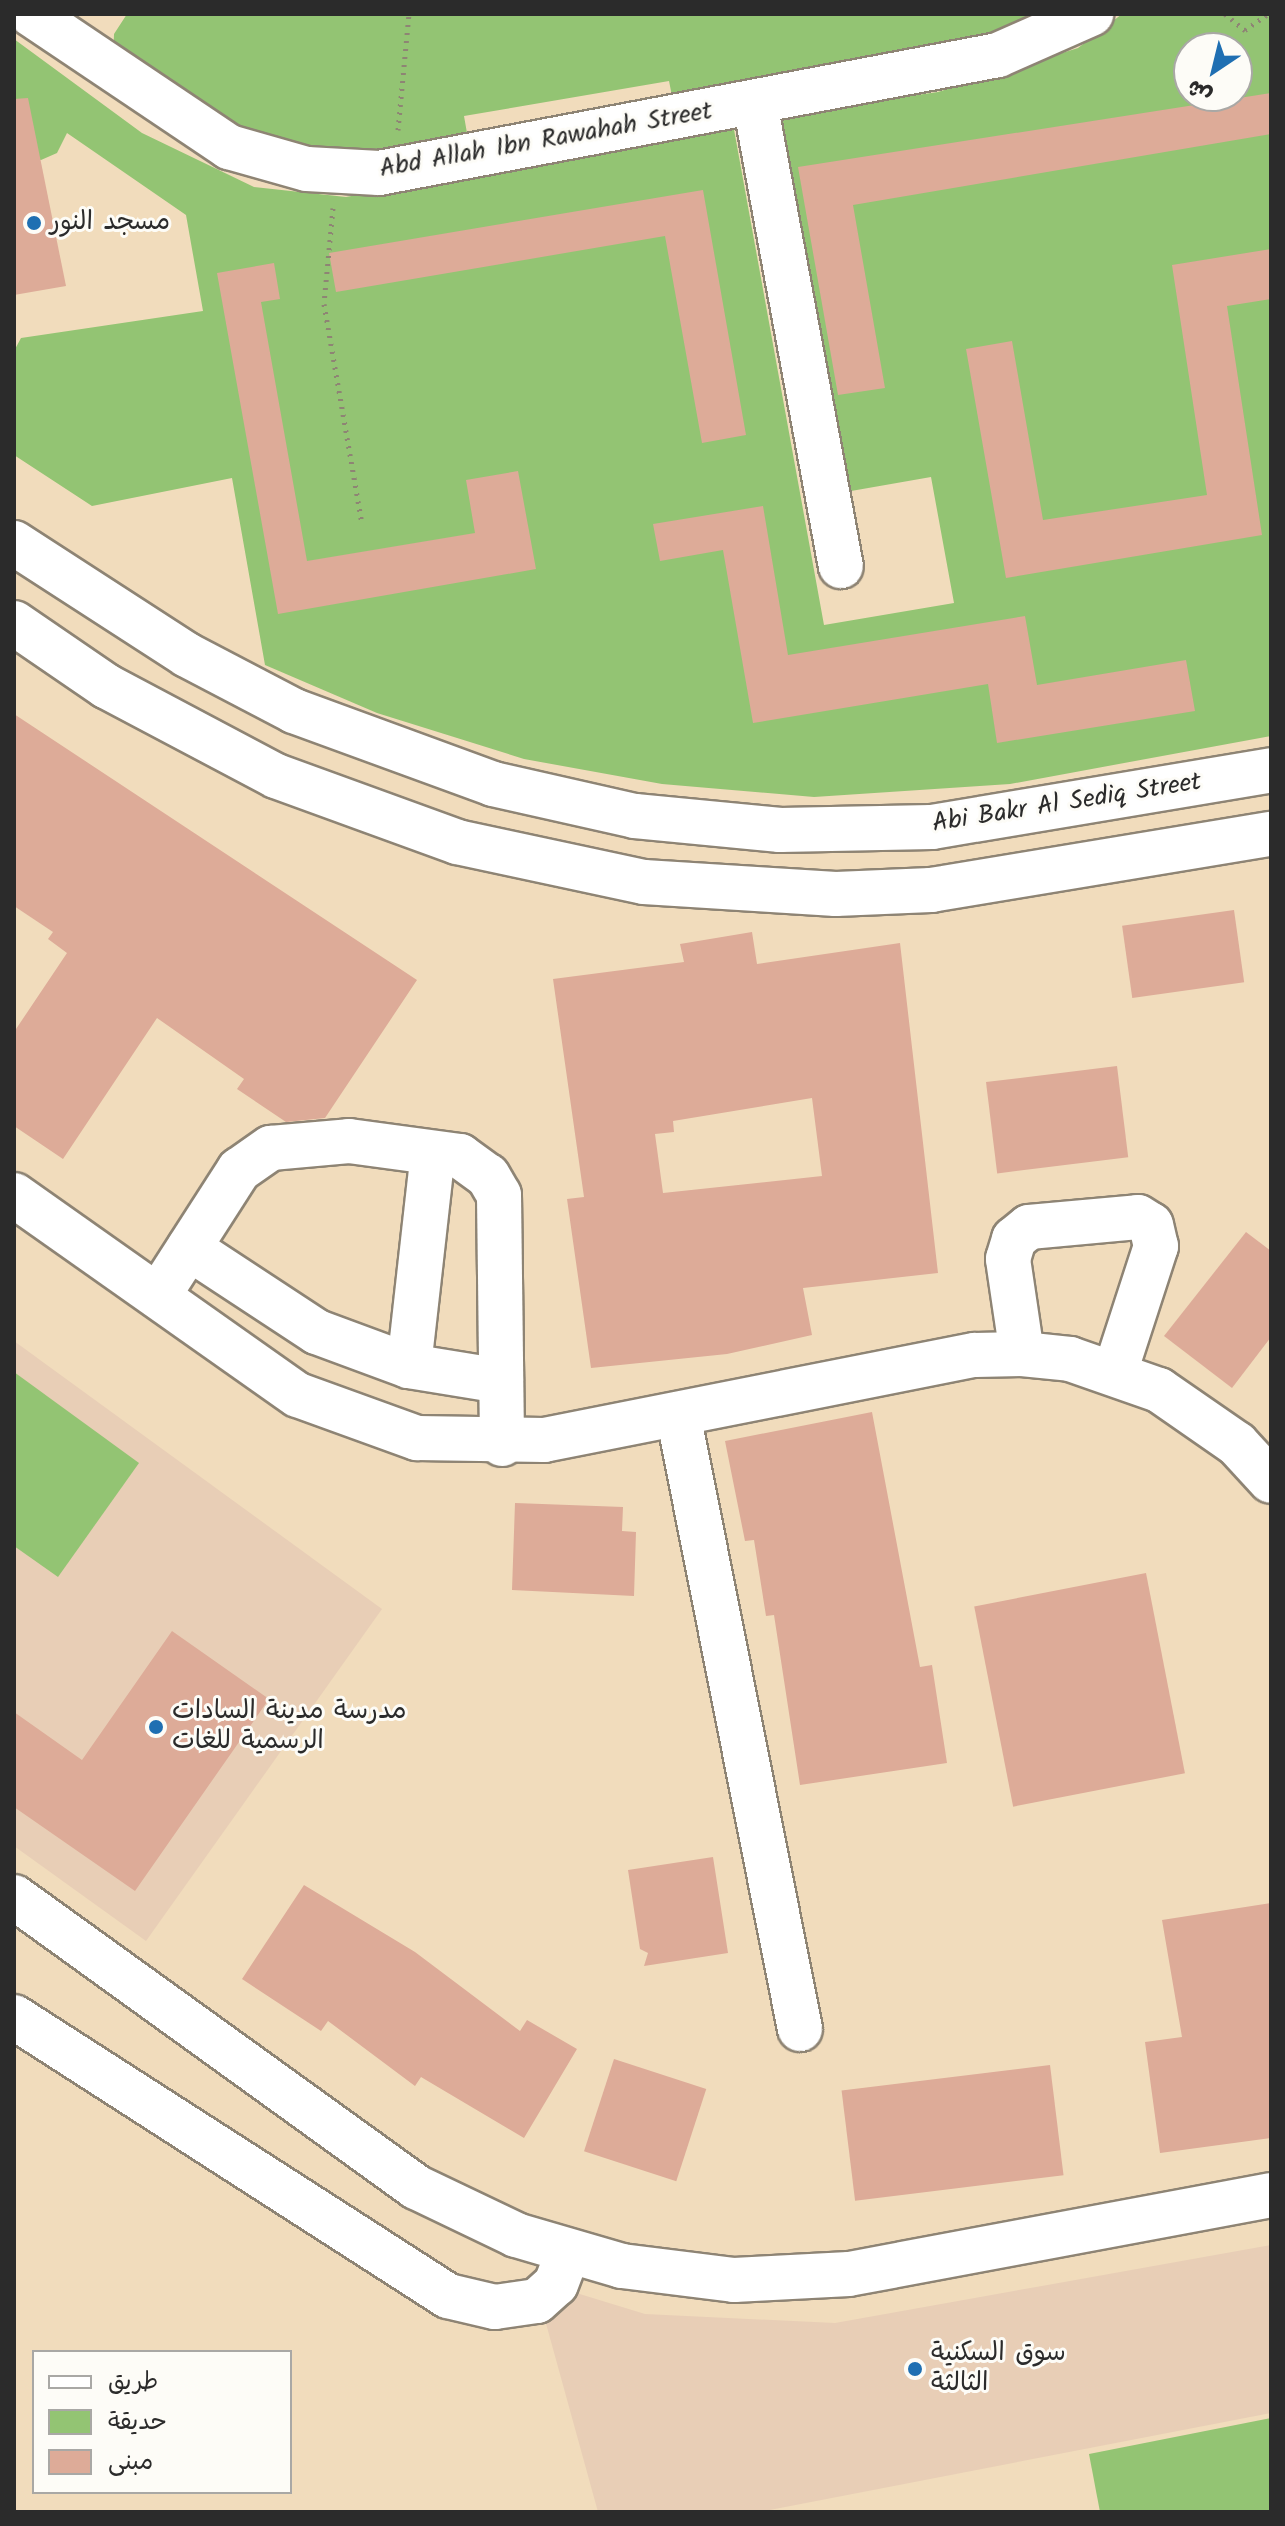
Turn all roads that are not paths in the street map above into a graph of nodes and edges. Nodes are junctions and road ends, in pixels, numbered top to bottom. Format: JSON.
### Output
{"nodes":[{"id":1,"x":31,"y":14,"type":"edge"},
{"id":2,"x":1091,"y":14,"type":"edge"},
{"id":3,"x":755,"y":103,"type":"junction"},
{"id":4,"x":14,"y":543,"type":"edge"},
{"id":5,"x":841,"y":566,"type":"dead end"},
{"id":6,"x":14,"y":623,"type":"edge"},
{"id":7,"x":142,"y":626,"type":"junction"},
{"id":8,"x":106,"y":686,"type":"junction"},
{"id":9,"x":1271,"y":770,"type":"edge"},
{"id":10,"x":932,"y":827,"type":"junction"},
{"id":11,"x":1271,"y":834,"type":"edge"},
{"id":12,"x":931,"y":890,"type":"junction"},
{"id":13,"x":433,"y":1153,"type":"junction"},
{"id":14,"x":14,"y":1195,"type":"edge"},
{"id":15,"x":189,"y":1248,"type":"junction"},
{"id":16,"x":158,"y":1296,"type":"junction"},
{"id":17,"x":1022,"y":1354,"type":"junction"},
{"id":18,"x":409,"y":1366,"type":"junction"},
{"id":19,"x":1115,"y":1372,"type":"junction"},
{"id":20,"x":501,"y":1381,"type":"junction"},
{"id":21,"x":678,"y":1414,"type":"junction"},
{"id":22,"x":502,"y":1444,"type":"junction"},
{"id":23,"x":1271,"y":1481,"type":"edge"},
{"id":24,"x":18,"y":1908,"type":"edge"},
{"id":25,"x":14,"y":2017,"type":"edge"},
{"id":26,"x":800,"y":2029,"type":"dead end"},
{"id":27,"x":1271,"y":2195,"type":"edge"},
{"id":28,"x":568,"y":2253,"type":"junction"}],
"edges":[{"from":1,"to":3,"type":"street","name":"Abd Allah Ibn Rawahah Street"},
{"from":2,"to":3,"type":"street","name":"Abd Allah Ibn Rawahah Street"},
{"from":3,"to":5,"type":"street"},
{"from":4,"to":7,"type":"street","name":"Abi Bakr Al Sediq Street"},
{"from":6,"to":8,"type":"street"},
{"from":7,"to":8,"type":"street"},
{"from":7,"to":10,"type":"street","name":"Abi Bakr Al Sediq Street"},
{"from":8,"to":12,"type":"street"},
{"from":9,"to":10,"type":"street","name":"Abi Bakr Al Sediq Street"},
{"from":10,"to":12,"type":"street"},
{"from":11,"to":12,"type":"street"},
{"from":13,"to":15,"type":"street"},
{"from":13,"to":18,"type":"street"},
{"from":13,"to":20,"type":"street"},
{"from":14,"to":16,"type":"street"},
{"from":15,"to":16,"type":"street"},
{"from":15,"to":18,"type":"street"},
{"from":16,"to":22,"type":"street"},
{"from":17,"to":19,"type":"street"},
{"from":17,"to":19,"type":"street"},
{"from":17,"to":21,"type":"street"},
{"from":18,"to":20,"type":"street"},
{"from":19,"to":23,"type":"street"},
{"from":20,"to":22,"type":"street"},
{"from":21,"to":22,"type":"street"},
{"from":21,"to":26,"type":"street"},
{"from":24,"to":28,"type":"street"},
{"from":25,"to":28,"type":"street"},
{"from":27,"to":28,"type":"street"}]}
